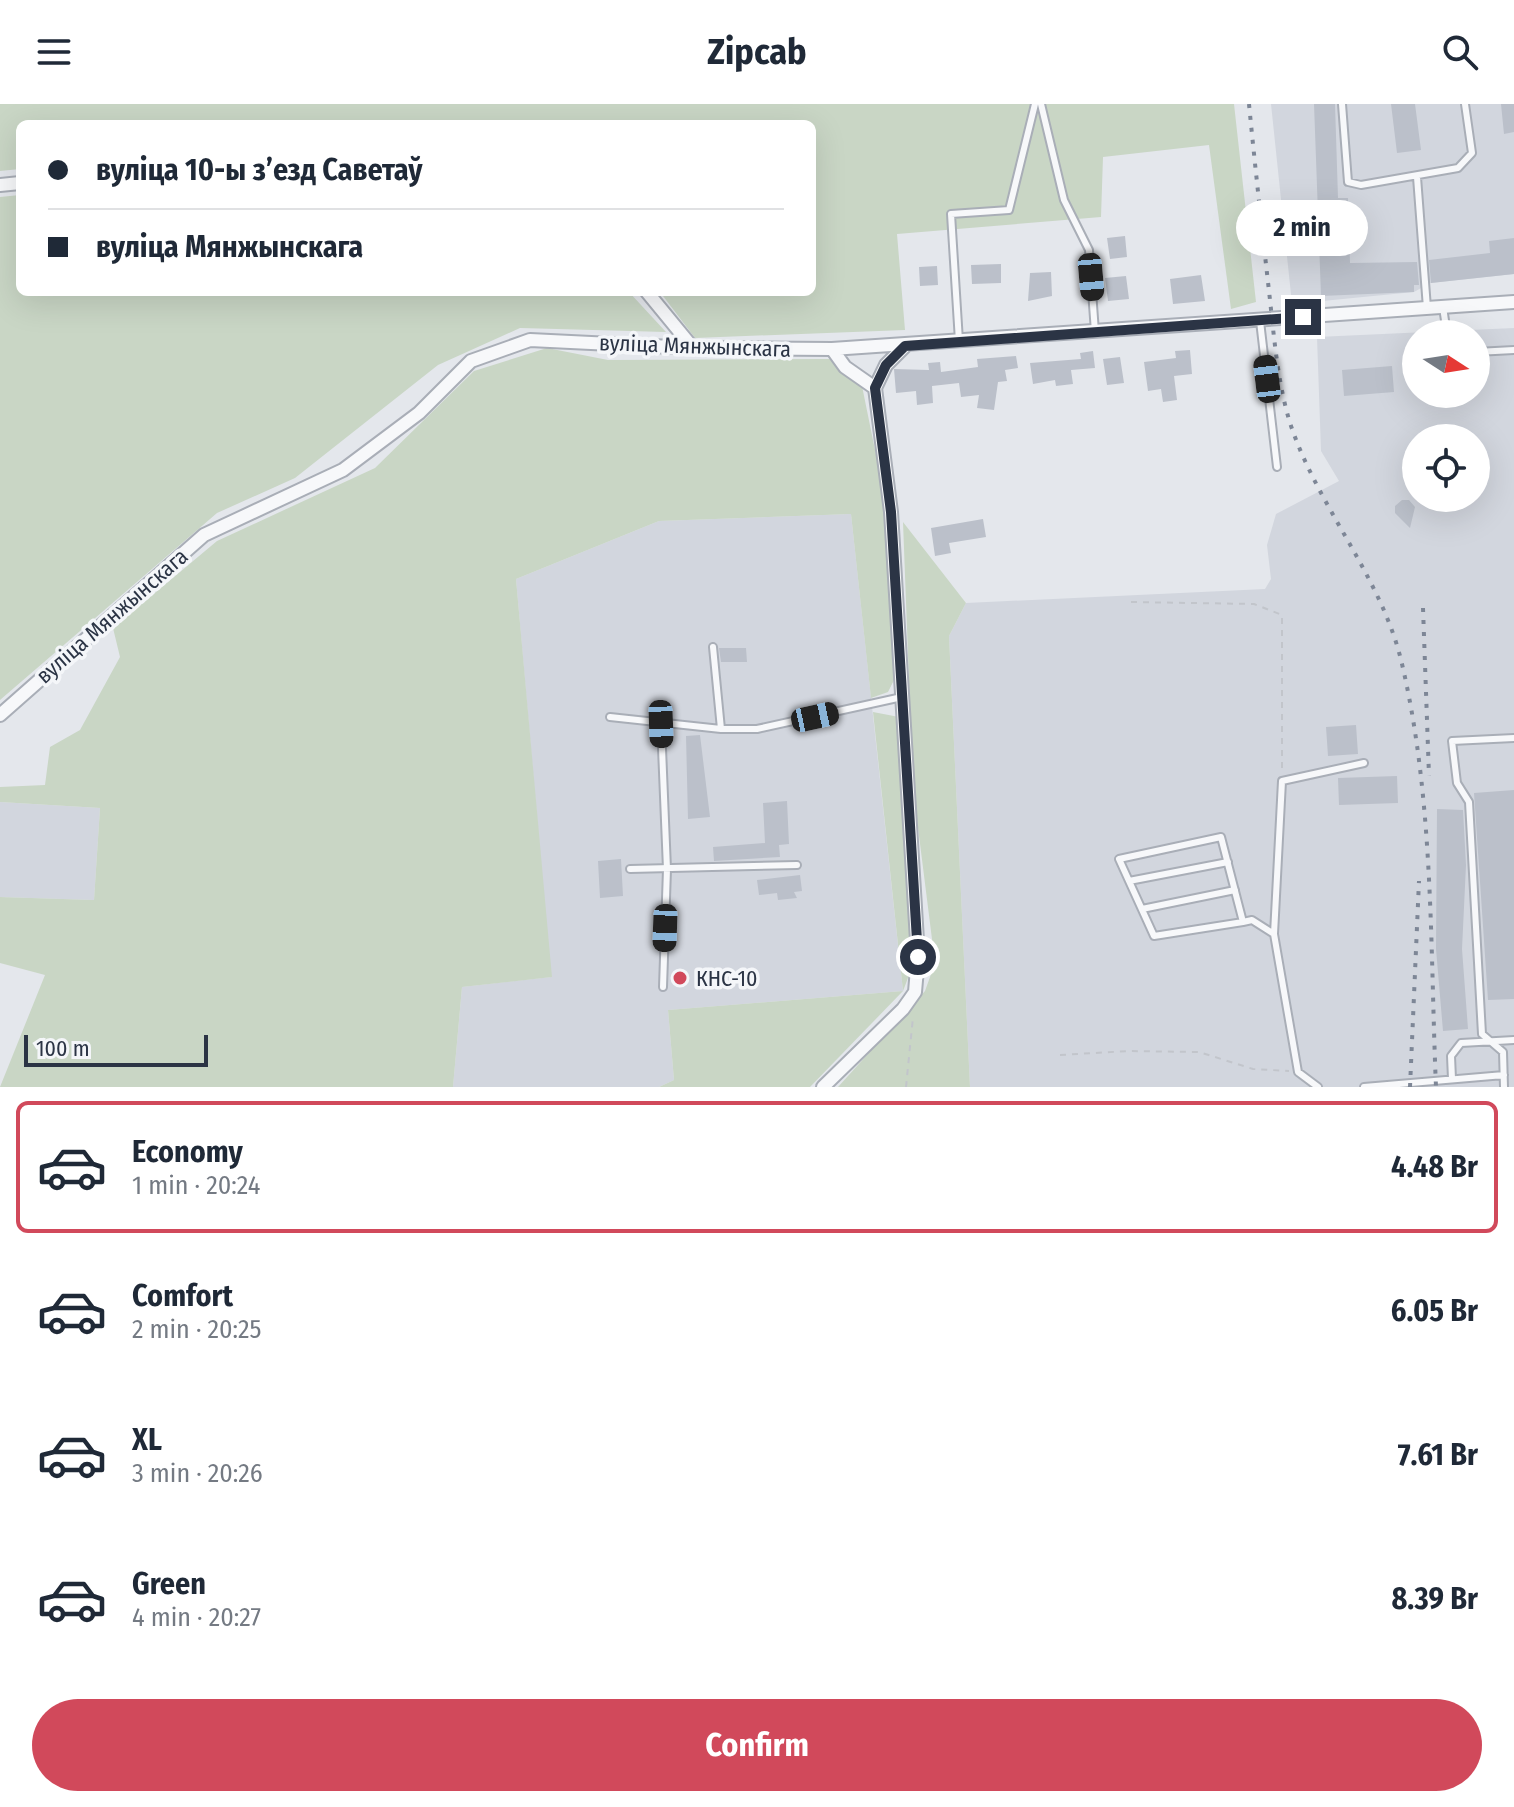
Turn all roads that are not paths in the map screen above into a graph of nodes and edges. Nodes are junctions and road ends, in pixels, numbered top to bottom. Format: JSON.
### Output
{"nodes":[{"id":1,"x":1038,"y":104,"type":"edge"},
{"id":2,"x":1342,"y":104,"type":"edge"},
{"id":3,"x":1465,"y":104,"type":"edge"},
{"id":4,"x":1417,"y":177,"type":"junction"},
{"id":5,"x":650,"y":296,"type":"edge"},
{"id":6,"x":1514,"y":302,"type":"edge"},
{"id":7,"x":1443,"y":307,"type":"junction"},
{"id":8,"x":1427,"y":308,"type":"junction"},
{"id":9,"x":1445,"y":320,"type":"edge"},
{"id":10,"x":1260,"y":321,"type":"junction"},
{"id":11,"x":1095,"y":332,"type":"junction"},
{"id":12,"x":959,"y":341,"type":"junction"},
{"id":13,"x":905,"y":346,"type":"junction"},
{"id":14,"x":693,"y":348,"type":"junction"},
{"id":15,"x":832,"y":349,"type":"junction"},
{"id":16,"x":1514,"y":350,"type":"edge"},
{"id":17,"x":1490,"y":351,"type":"edge"},
{"id":18,"x":875,"y":388,"type":"junction"},
{"id":19,"x":1277,"y":467,"type":"dead end"},
{"id":20,"x":713,"y":647,"type":"dead end"},
{"id":21,"x":902,"y":697,"type":"junction"},
{"id":22,"x":0,"y":715,"type":"edge"},
{"id":23,"x":610,"y":717,"type":"dead end"},
{"id":24,"x":661,"y":724,"type":"junction"},
{"id":25,"x":721,"y":729,"type":"junction"},
{"id":26,"x":1514,"y":738,"type":"edge"},
{"id":27,"x":1364,"y":763,"type":"dead end"},
{"id":28,"x":1228,"y":862,"type":"junction"},
{"id":29,"x":797,"y":865,"type":"dead end"},
{"id":30,"x":630,"y":869,"type":"dead end"},
{"id":31,"x":667,"y":869,"type":"junction"},
{"id":32,"x":1129,"y":881,"type":"junction"},
{"id":33,"x":1235,"y":890,"type":"junction"},
{"id":34,"x":1142,"y":909,"type":"junction"},
{"id":35,"x":1243,"y":922,"type":"junction"},
{"id":36,"x":1274,"y":934,"type":"junction"},
{"id":37,"x":663,"y":987,"type":"dead end"},
{"id":38,"x":1514,"y":1040,"type":"edge"},
{"id":39,"x":1490,"y":1041,"type":"junction"},
{"id":40,"x":1504,"y":1075,"type":"junction"},
{"id":41,"x":1452,"y":1079,"type":"junction"},
{"id":42,"x":823,"y":1087,"type":"edge"},
{"id":43,"x":1318,"y":1087,"type":"edge"},
{"id":44,"x":1364,"y":1087,"type":"edge"},
{"id":45,"x":1504,"y":1087,"type":"edge"}],
"edges":[{"from":1,"to":11,"type":"lane"},
{"from":1,"to":12,"type":"lane"},
{"from":2,"to":4,"type":"lane"},
{"from":3,"to":4,"type":"lane"},
{"from":4,"to":8,"type":"lane"},
{"from":5,"to":14,"type":"street"},
{"from":6,"to":7,"type":"street","name":"вуліца Мянжынскага"},
{"from":7,"to":8,"type":"street","name":"вуліца Мянжынскага"},
{"from":7,"to":9,"type":"lane"},
{"from":8,"to":10,"type":"street","name":"вуліца Мянжынскага"},
{"from":10,"to":11,"type":"street","name":"вуліца Мянжынскага"},
{"from":10,"to":19,"type":"lane"},
{"from":11,"to":12,"type":"street","name":"вуліца Мянжынскага"},
{"from":12,"to":13,"type":"street","name":"вуліца Мянжынскага"},
{"from":13,"to":15,"type":"street","name":"вуліца Мянжынскага"},
{"from":13,"to":18,"type":"street"},
{"from":14,"to":15,"type":"street","name":"вуліца Мянжынскага"},
{"from":14,"to":22,"type":"street","name":"вуліца Мянжынскага"},
{"from":15,"to":18,"type":"street"},
{"from":16,"to":17,"type":"lane"},
{"from":18,"to":21,"type":"street"},
{"from":20,"to":25,"type":"lane"},
{"from":21,"to":25,"type":"lane"},
{"from":21,"to":42,"type":"street"},
{"from":23,"to":24,"type":"lane"},
{"from":24,"to":25,"type":"lane"},
{"from":24,"to":31,"type":"lane"},
{"from":26,"to":39,"type":"lane"},
{"from":27,"to":36,"type":"lane"},
{"from":28,"to":32,"type":"lane"},
{"from":28,"to":32,"type":"lane"},
{"from":28,"to":33,"type":"lane"},
{"from":29,"to":31,"type":"lane"},
{"from":30,"to":31,"type":"lane"},
{"from":31,"to":37,"type":"lane"},
{"from":32,"to":34,"type":"lane"},
{"from":33,"to":34,"type":"lane"},
{"from":33,"to":35,"type":"lane"},
{"from":34,"to":35,"type":"lane"},
{"from":35,"to":36,"type":"lane"},
{"from":36,"to":43,"type":"lane"},
{"from":38,"to":39,"type":"lane"},
{"from":39,"to":40,"type":"lane"},
{"from":39,"to":41,"type":"lane"},
{"from":40,"to":41,"type":"lane"},
{"from":40,"to":45,"type":"lane"},
{"from":41,"to":44,"type":"lane"}]}
